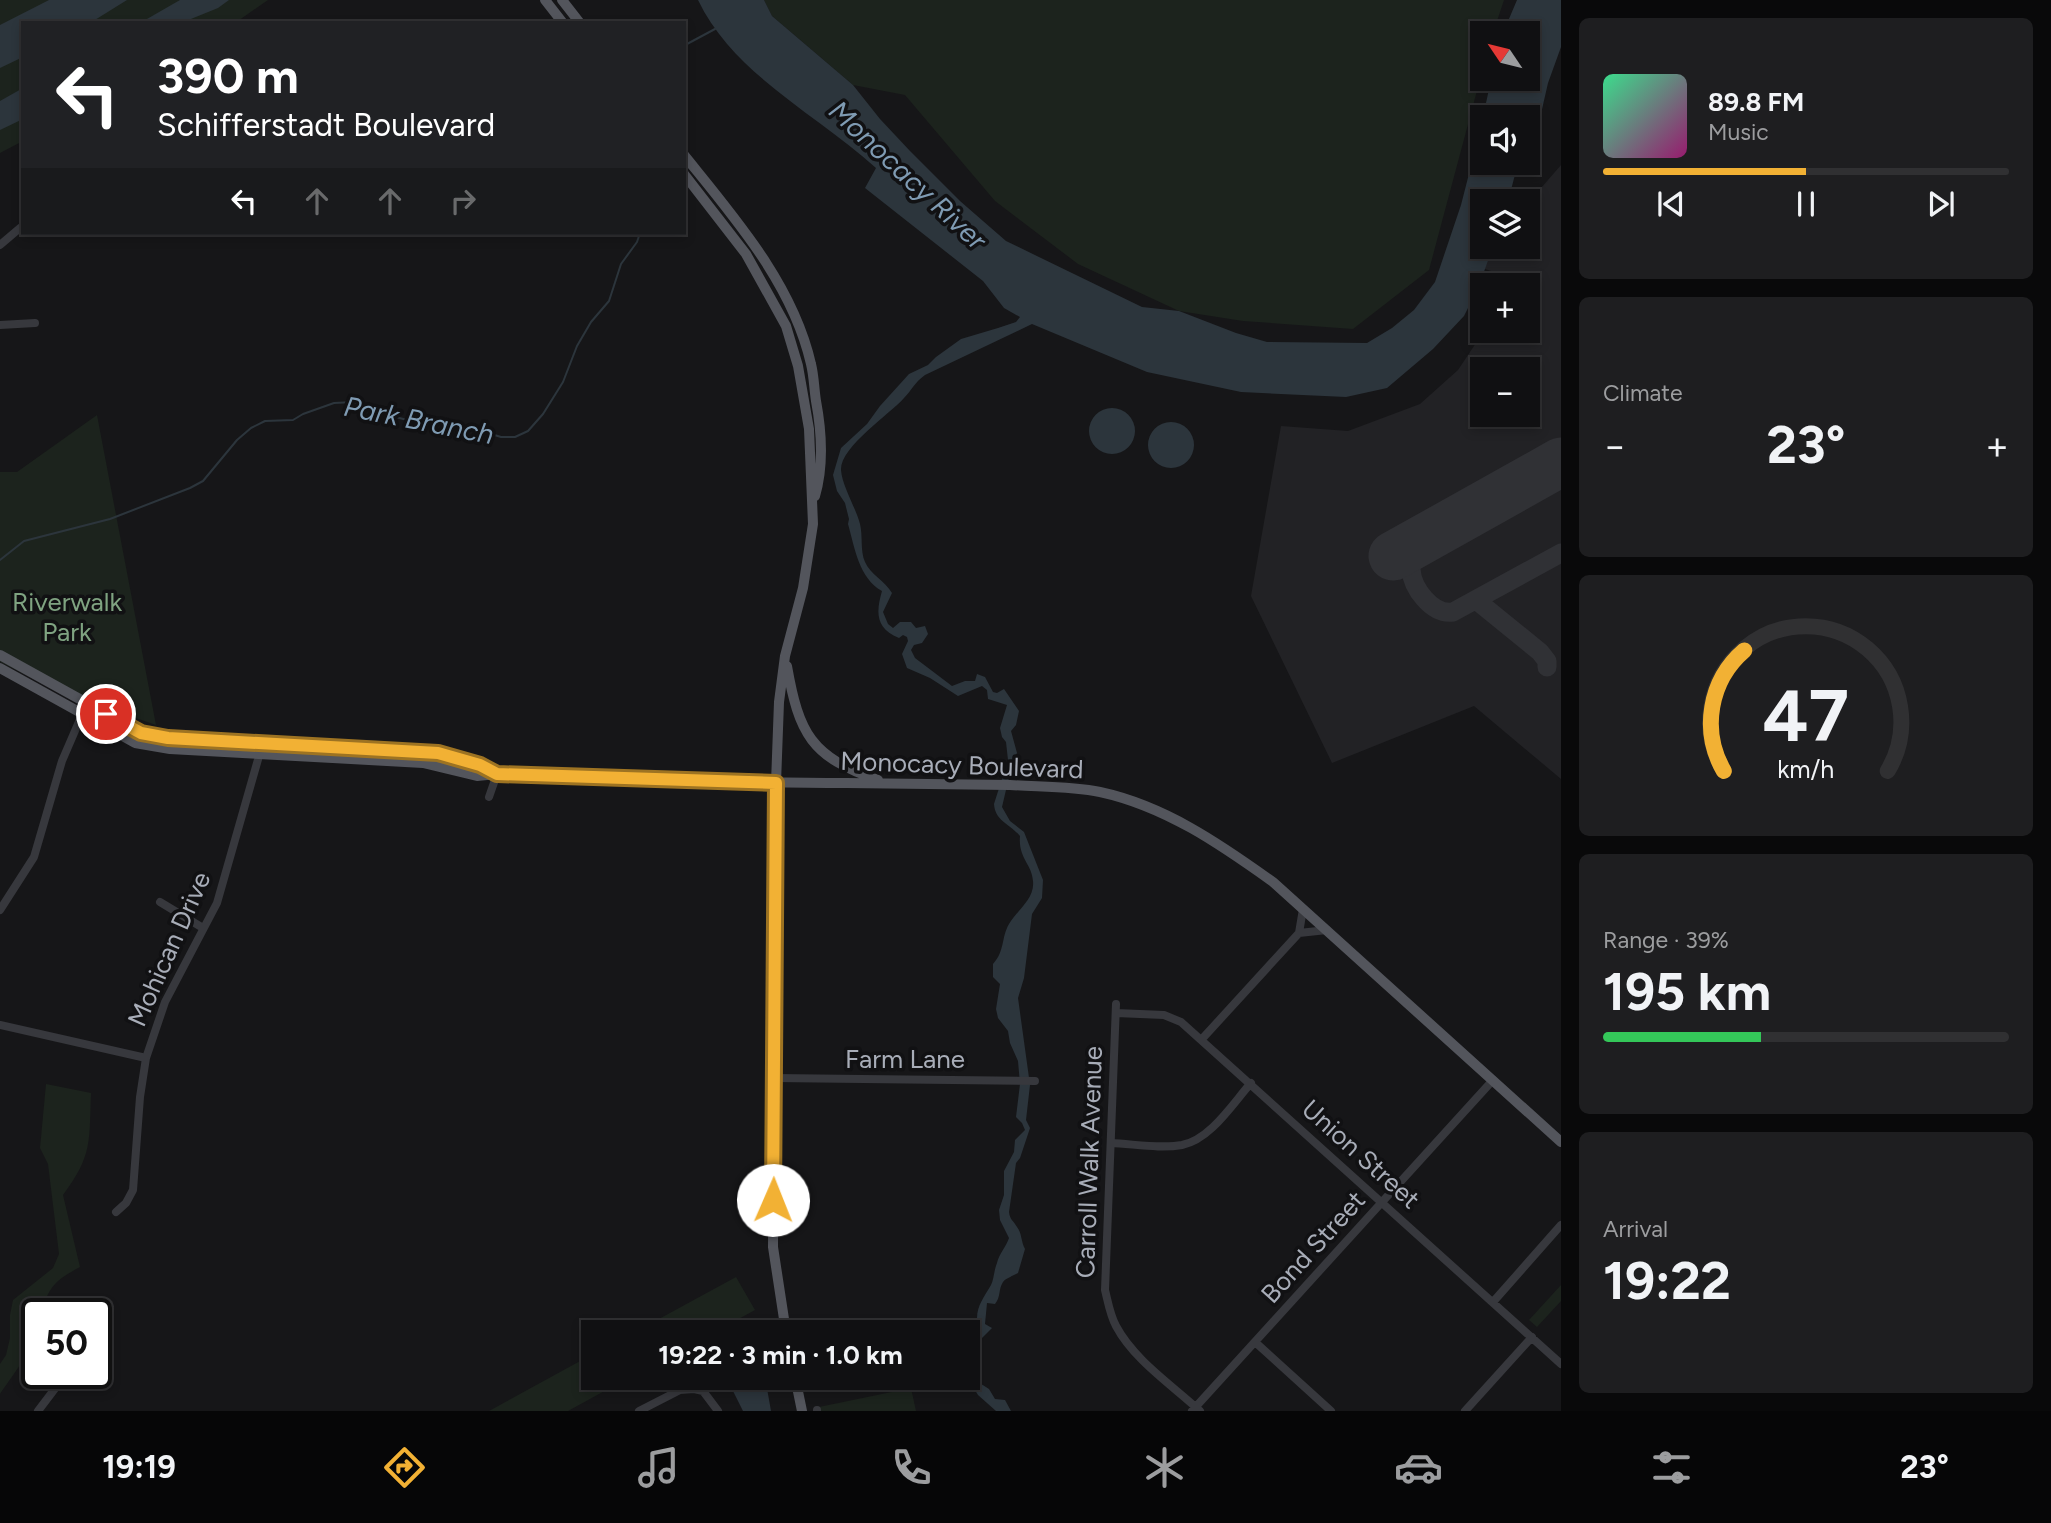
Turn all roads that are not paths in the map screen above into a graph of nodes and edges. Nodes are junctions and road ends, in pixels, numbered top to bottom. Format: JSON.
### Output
{"nodes":[{"id":1,"x":545,"y":0,"type":"edge"},
{"id":2,"x":562,"y":0,"type":"edge"},
{"id":3,"x":561,"y":21,"type":"edge"},
{"id":4,"x":578,"y":21,"type":"edge"},
{"id":5,"x":686,"y":158,"type":"edge"},
{"id":6,"x":686,"y":177,"type":"edge"},
{"id":7,"x":20,"y":228,"type":"dead end"},
{"id":8,"x":0,"y":245,"type":"edge"},
{"id":9,"x":35,"y":323,"type":"dead end"},
{"id":10,"x":0,"y":325,"type":"edge"},
{"id":11,"x":813,"y":502,"type":"junction"},
{"id":12,"x":0,"y":655,"type":"edge"},
{"id":13,"x":785,"y":656,"type":"junction"},
{"id":14,"x":0,"y":668,"type":"edge"},
{"id":15,"x":87,"y":703,"type":"junction"},
{"id":16,"x":82,"y":715,"type":"junction"},
{"id":17,"x":261,"y":748,"type":"junction"},
{"id":18,"x":497,"y":774,"type":"junction"},
{"id":19,"x":776,"y":783,"type":"junction"},
{"id":20,"x":891,"y":784,"type":"junction"},
{"id":21,"x":489,"y":797,"type":"dead end"},
{"id":22,"x":160,"y":902,"type":"dead end"},
{"id":23,"x":1303,"y":909,"type":"junction"},
{"id":24,"x":0,"y":910,"type":"edge"},
{"id":25,"x":204,"y":928,"type":"junction"},
{"id":26,"x":1327,"y":930,"type":"junction"},
{"id":27,"x":1299,"y":933,"type":"junction"},
{"id":28,"x":1116,"y":1008,"type":"joint"},
{"id":29,"x":0,"y":1025,"type":"edge"},
{"id":30,"x":1202,"y":1039,"type":"junction"},
{"id":31,"x":146,"y":1058,"type":"junction"},
{"id":32,"x":774,"y":1078,"type":"junction"},
{"id":33,"x":1493,"y":1080,"type":"junction"},
{"id":34,"x":1035,"y":1081,"type":"dead end"},
{"id":35,"x":1251,"y":1083,"type":"junction"},
{"id":36,"x":1561,"y":1142,"type":"edge"},
{"id":37,"x":1111,"y":1143,"type":"junction"},
{"id":38,"x":1382,"y":1202,"type":"junction"},
{"id":39,"x":116,"y":1212,"type":"dead end"},
{"id":40,"x":1561,"y":1225,"type":"edge"},
{"id":41,"x":1493,"y":1302,"type":"junction"},
{"id":42,"x":784,"y":1320,"type":"edge"},
{"id":43,"x":1532,"y":1337,"type":"junction"},
{"id":44,"x":1255,"y":1342,"type":"junction"},
{"id":45,"x":1560,"y":1361,"type":"edge"},
{"id":46,"x":55,"y":1389,"type":"edge"},
{"id":47,"x":798,"y":1390,"type":"edge"},
{"id":48,"x":1196,"y":1410,"type":"edge"},
{"id":49,"x":38,"y":1411,"type":"edge"},
{"id":50,"x":639,"y":1411,"type":"edge"},
{"id":51,"x":718,"y":1411,"type":"edge"},
{"id":52,"x":802,"y":1411,"type":"edge"},
{"id":53,"x":1331,"y":1411,"type":"edge"},
{"id":54,"x":1465,"y":1411,"type":"edge"}],
"edges":[{"from":1,"to":3,"type":"main road"},
{"from":2,"to":4,"type":"main road"},
{"from":5,"to":11,"type":"main road"},
{"from":6,"to":11,"type":"main road"},
{"from":7,"to":8,"type":"street"},
{"from":9,"to":10,"type":"street"},
{"from":11,"to":13,"type":"main road"},
{"from":12,"to":15,"type":"main road"},
{"from":13,"to":19,"type":"main road"},
{"from":13,"to":20,"type":"main road"},
{"from":14,"to":16,"type":"main road"},
{"from":15,"to":16,"type":"street"},
{"from":15,"to":17,"type":"main road"},
{"from":16,"to":17,"type":"main road"},
{"from":16,"to":24,"type":"street"},
{"from":17,"to":18,"type":"main road","name":"Monocacy Boulevard"},
{"from":17,"to":25,"type":"street","name":"Mohican Drive"},
{"from":18,"to":19,"type":"main road","name":"Monocacy Boulevard"},
{"from":18,"to":21,"type":"street"},
{"from":19,"to":20,"type":"main road","name":"Monocacy Boulevard"},
{"from":19,"to":32,"type":"main road"},
{"from":20,"to":23,"type":"main road","name":"Monocacy Boulevard"},
{"from":22,"to":25,"type":"street"},
{"from":23,"to":26,"type":"main road","name":"Monocacy Boulevard"},
{"from":23,"to":27,"type":"street"},
{"from":25,"to":31,"type":"street","name":"Mohican Drive"},
{"from":26,"to":27,"type":"street"},
{"from":26,"to":33,"type":"main road","name":"Monocacy Boulevard"},
{"from":27,"to":30,"type":"street"},
{"from":28,"to":30,"type":"street","name":"Union Street"},
{"from":28,"to":37,"type":"street","name":"Carroll Walk Avenue"},
{"from":29,"to":31,"type":"street"},
{"from":30,"to":35,"type":"street","name":"Union Street"},
{"from":31,"to":39,"type":"street","name":"Mohican Drive"},
{"from":32,"to":34,"type":"street","name":"Farm Lane"},
{"from":32,"to":42,"type":"main road"},
{"from":33,"to":36,"type":"main road","name":"Monocacy Boulevard"},
{"from":33,"to":38,"type":"street","name":"Bond Street"},
{"from":35,"to":37,"type":"street"},
{"from":35,"to":38,"type":"street","name":"Union Street"},
{"from":37,"to":48,"type":"street","name":"Carroll Walk Avenue"},
{"from":38,"to":41,"type":"street","name":"Union Street"},
{"from":38,"to":44,"type":"street","name":"Bond Street"},
{"from":40,"to":41,"type":"street"},
{"from":41,"to":43,"type":"street","name":"Union Street"},
{"from":43,"to":45,"type":"street","name":"Union Street"},
{"from":43,"to":54,"type":"street"},
{"from":44,"to":48,"type":"street","name":"Bond Street"},
{"from":44,"to":53,"type":"street"},
{"from":46,"to":49,"type":"street"},
{"from":47,"to":52,"type":"main road"},
{"from":50,"to":51,"type":"street"}]}
